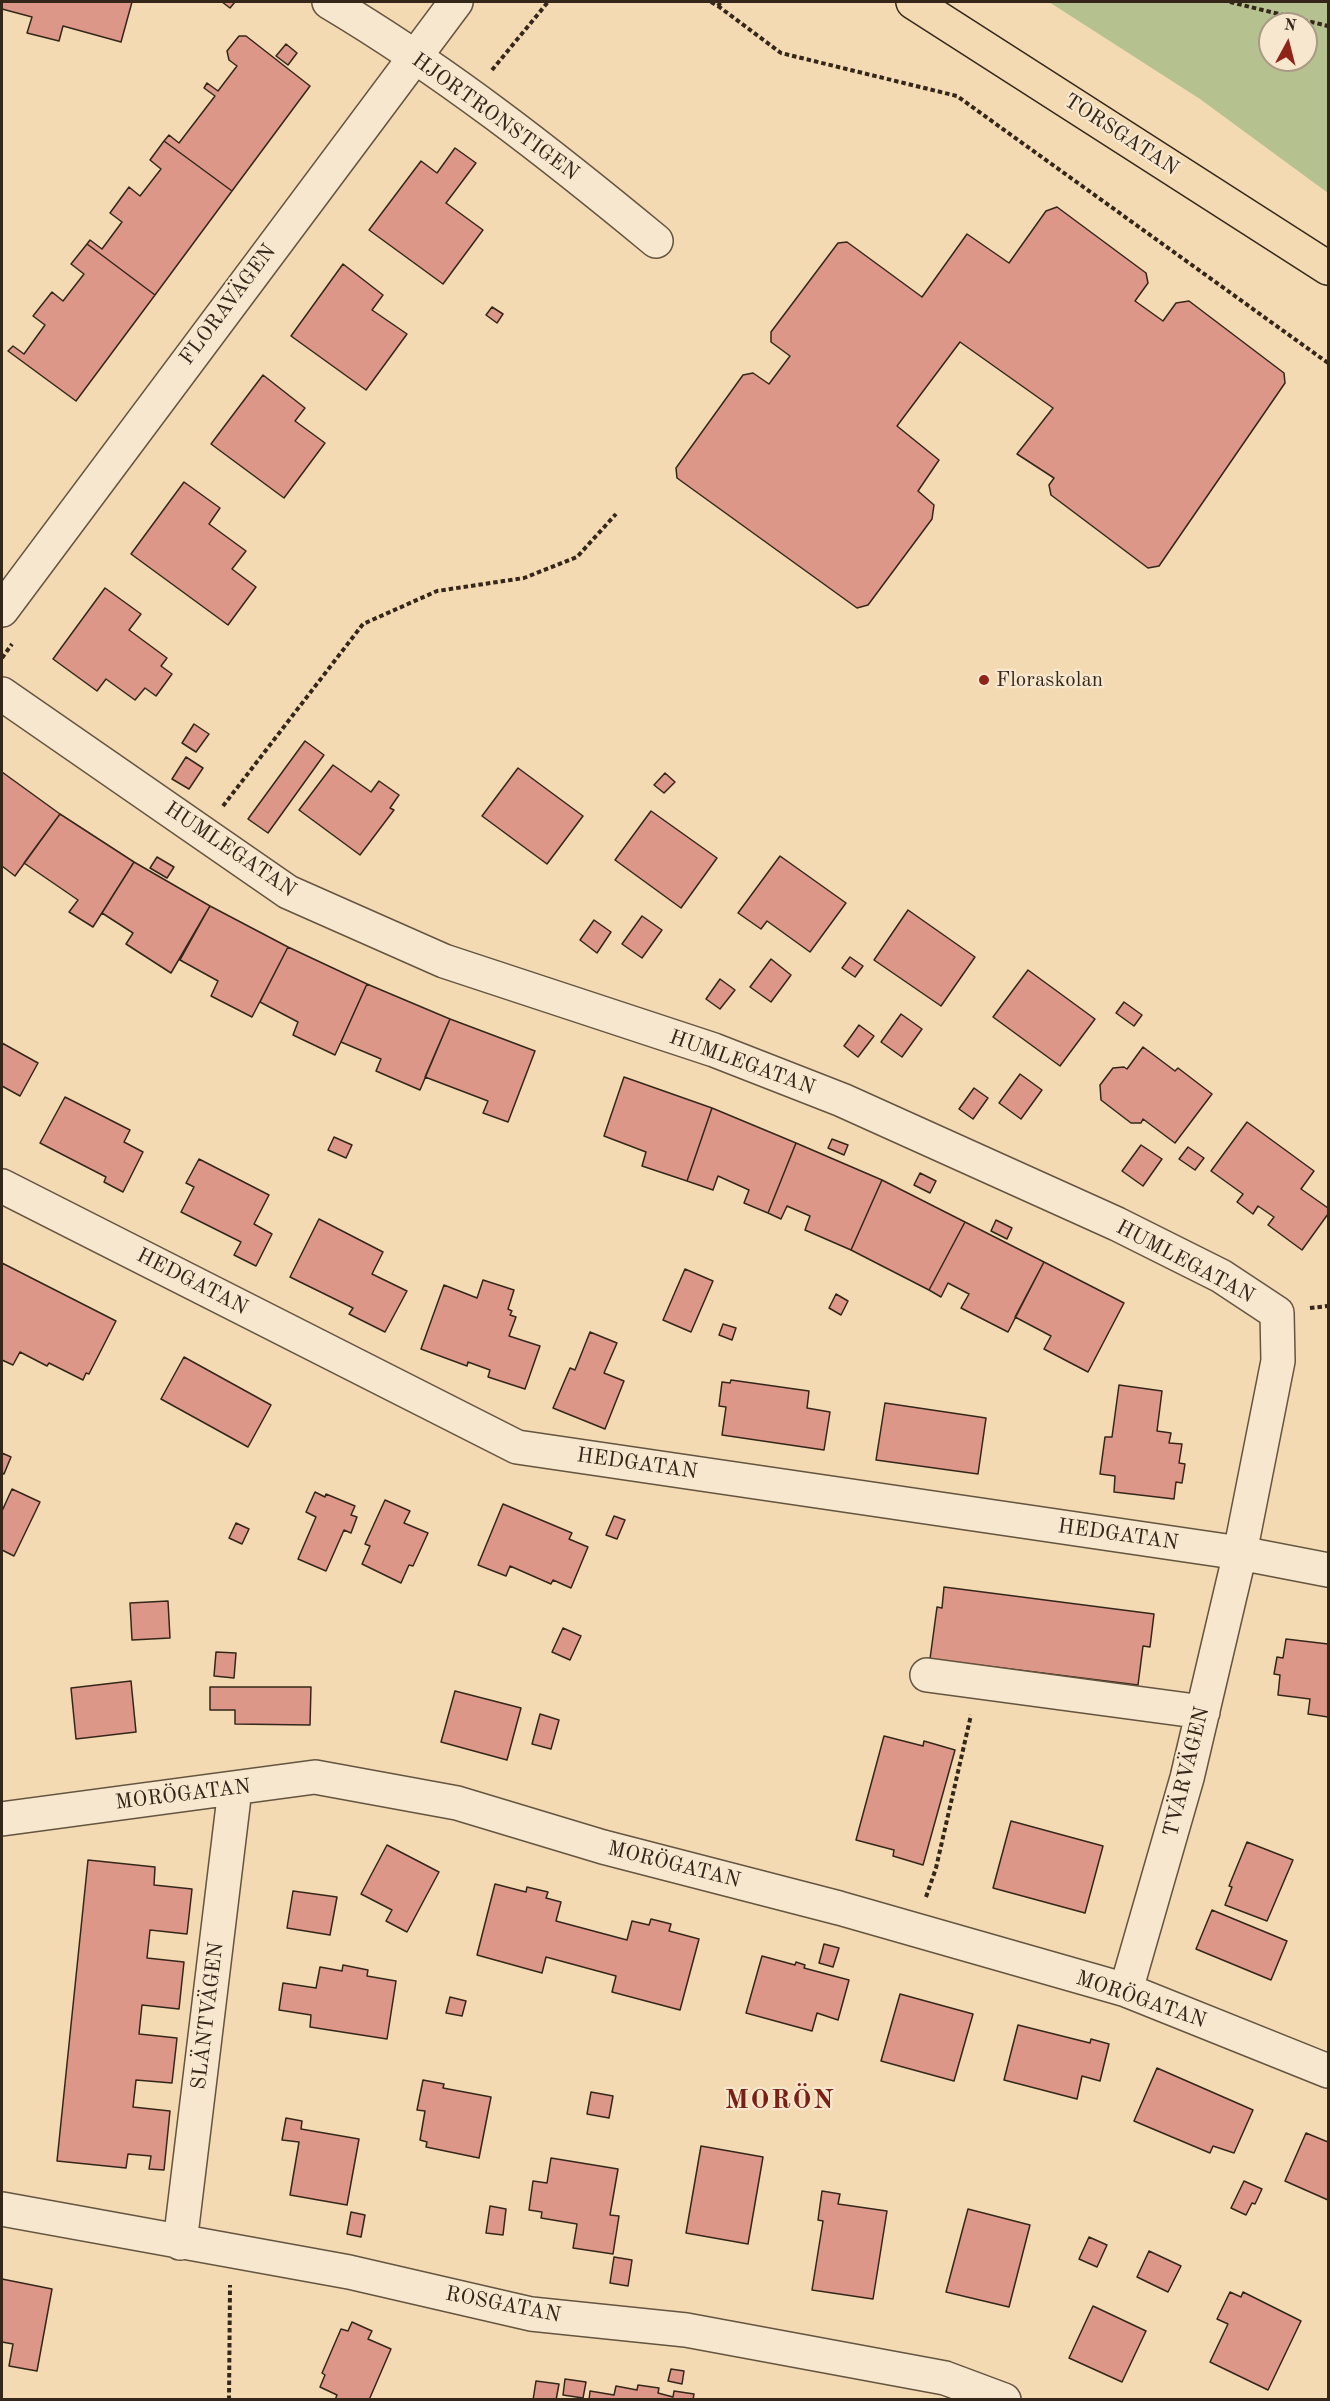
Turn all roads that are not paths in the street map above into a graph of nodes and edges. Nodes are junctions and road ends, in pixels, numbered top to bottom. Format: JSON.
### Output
{"nodes":[{"id":1,"x":329,"y":2,"type":"edge"},
{"id":2,"x":456,"y":2,"type":"edge"},
{"id":3,"x":913,"y":2,"type":"edge"},
{"id":4,"x":414,"y":57,"type":"junction"},
{"id":5,"x":656,"y":241,"type":"dead end"},
{"id":6,"x":1329,"y":268,"type":"edge"},
{"id":7,"x":2,"y":610,"type":"edge"},
{"id":8,"x":2,"y":694,"type":"edge"},
{"id":9,"x":2,"y":1186,"type":"edge"},
{"id":10,"x":1240,"y":1553,"type":"junction"},
{"id":11,"x":1329,"y":1570,"type":"edge"},
{"id":12,"x":927,"y":1675,"type":"dead end"},
{"id":13,"x":1203,"y":1712,"type":"junction"},
{"id":14,"x":235,"y":1789,"type":"junction"},
{"id":15,"x":2,"y":1819,"type":"edge"},
{"id":16,"x":1126,"y":1990,"type":"junction"},
{"id":17,"x":1329,"y":2071,"type":"edge"},
{"id":18,"x":2,"y":2209,"type":"edge"},
{"id":19,"x":180,"y":2243,"type":"junction"},
{"id":20,"x":1004,"y":2400,"type":"edge"}],
"edges":[{"from":1,"to":4,"type":"street","name":"HJORTRONSTIGEN"},
{"from":2,"to":4,"type":"street","name":"FLORAVÄGEN"},
{"from":3,"to":6,"type":"main road","name":"TORSGATAN"},
{"from":4,"to":5,"type":"street","name":"HJORTRONSTIGEN"},
{"from":4,"to":7,"type":"street","name":"FLORAVÄGEN"},
{"from":8,"to":10,"type":"street","name":"HUMLEGATAN"},
{"from":9,"to":10,"type":"street","name":"HEDGATAN"},
{"from":10,"to":11,"type":"street","name":"HEDGATAN"},
{"from":10,"to":13,"type":"street","name":"TVÄRVÄGEN"},
{"from":12,"to":13,"type":"street"},
{"from":13,"to":16,"type":"street","name":"TVÄRVÄGEN"},
{"from":14,"to":15,"type":"street","name":"MORÖGATAN"},
{"from":14,"to":16,"type":"street","name":"MORÖGATAN"},
{"from":14,"to":19,"type":"street","name":"SLÄNTVÄGEN"},
{"from":16,"to":17,"type":"street","name":"MORÖGATAN"},
{"from":18,"to":19,"type":"street","name":"ROSGATAN"},
{"from":19,"to":20,"type":"street","name":"ROSGATAN"}]}
